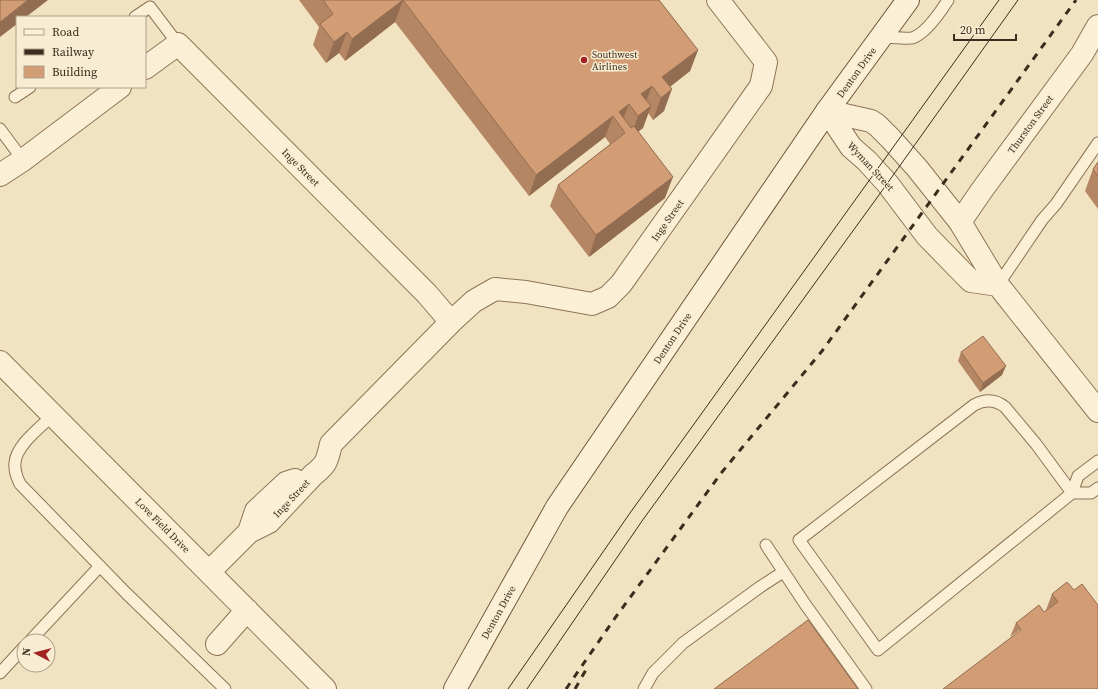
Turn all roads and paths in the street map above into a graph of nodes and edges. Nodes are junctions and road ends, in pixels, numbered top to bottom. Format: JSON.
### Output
{"nodes":[{"id":1,"x":718,"y":0,"type":"edge"},
{"id":2,"x":908,"y":0,"type":"edge"},
{"id":3,"x":948,"y":0,"type":"edge"},
{"id":4,"x":136,"y":16,"type":"edge"},
{"id":5,"x":1098,"y":26,"type":"edge"},
{"id":6,"x":881,"y":37,"type":"junction"},
{"id":7,"x":178,"y":44,"type":"junction"},
{"id":8,"x":146,"y":67,"type":"edge"},
{"id":9,"x":28,"y":88,"type":"edge"},
{"id":10,"x":119,"y":88,"type":"edge"},
{"id":11,"x":15,"y":97,"type":"dead end"},
{"id":12,"x":827,"y":111,"type":"junction"},
{"id":13,"x":0,"y":129,"type":"edge"},
{"id":14,"x":1098,"y":143,"type":"edge"},
{"id":15,"x":23,"y":160,"type":"junction"},
{"id":16,"x":0,"y":175,"type":"edge"},
{"id":17,"x":960,"y":222,"type":"junction"},
{"id":18,"x":998,"y":285,"type":"junction"},
{"id":19,"x":451,"y":322,"type":"junction"},
{"id":20,"x":0,"y":362,"type":"edge"},
{"id":21,"x":1098,"y":411,"type":"edge"},
{"id":22,"x":53,"y":415,"type":"junction"},
{"id":23,"x":1098,"y":461,"type":"edge"},
{"id":24,"x":1098,"y":488,"type":"edge"},
{"id":25,"x":1072,"y":493,"type":"junction"},
{"id":26,"x":766,"y":545,"type":"dead end"},
{"id":27,"x":100,"y":566,"type":"junction"},
{"id":28,"x":210,"y":572,"type":"junction"},
{"id":29,"x":783,"y":572,"type":"junction"},
{"id":30,"x":247,"y":610,"type":"junction"},
{"id":31,"x":37,"y":633,"type":"edge"},
{"id":32,"x":217,"y":644,"type":"dead end"},
{"id":33,"x":16,"y":656,"type":"edge"},
{"id":34,"x":0,"y":673,"type":"edge"},
{"id":35,"x":225,"y":689,"type":"edge"},
{"id":36,"x":325,"y":689,"type":"edge"},
{"id":37,"x":455,"y":689,"type":"edge"},
{"id":38,"x":644,"y":689,"type":"edge"},
{"id":39,"x":866,"y":689,"type":"edge"}],
"edges":[{"from":1,"to":19,"type":"street","name":"Inge Street"},
{"from":2,"to":6,"type":"street","name":"Denton Drive"},
{"from":3,"to":6,"type":"lane"},
{"from":4,"to":7,"type":"lane"},
{"from":5,"to":17,"type":"street","name":"Thurston Street"},
{"from":6,"to":12,"type":"street","name":"Denton Drive"},
{"from":7,"to":8,"type":"street"},
{"from":7,"to":19,"type":"street","name":"Inge Street"},
{"from":9,"to":11,"type":"lane"},
{"from":10,"to":15,"type":"street"},
{"from":12,"to":17,"type":"street"},
{"from":12,"to":18,"type":"street","name":"Wyman Street"},
{"from":12,"to":37,"type":"street","name":"Denton Drive"},
{"from":13,"to":15,"type":"lane"},
{"from":14,"to":18,"type":"lane"},
{"from":15,"to":16,"type":"street"},
{"from":17,"to":18,"type":"street"},
{"from":18,"to":21,"type":"street"},
{"from":19,"to":28,"type":"street","name":"Inge Street"},
{"from":20,"to":22,"type":"street","name":"Love Field Drive"},
{"from":22,"to":27,"type":"lane"},
{"from":22,"to":28,"type":"street","name":"Love Field Drive"},
{"from":23,"to":25,"type":"lane"},
{"from":24,"to":25,"type":"lane"},
{"from":25,"to":25,"type":"lane"},
{"from":26,"to":29,"type":"lane"},
{"from":27,"to":31,"type":"lane"},
{"from":27,"to":35,"type":"lane"},
{"from":28,"to":30,"type":"street","name":"Love Field Drive"},
{"from":29,"to":38,"type":"lane"},
{"from":29,"to":39,"type":"lane"},
{"from":30,"to":32,"type":"street"},
{"from":30,"to":36,"type":"street","name":"Love Field Drive"},
{"from":33,"to":34,"type":"lane"}]}
